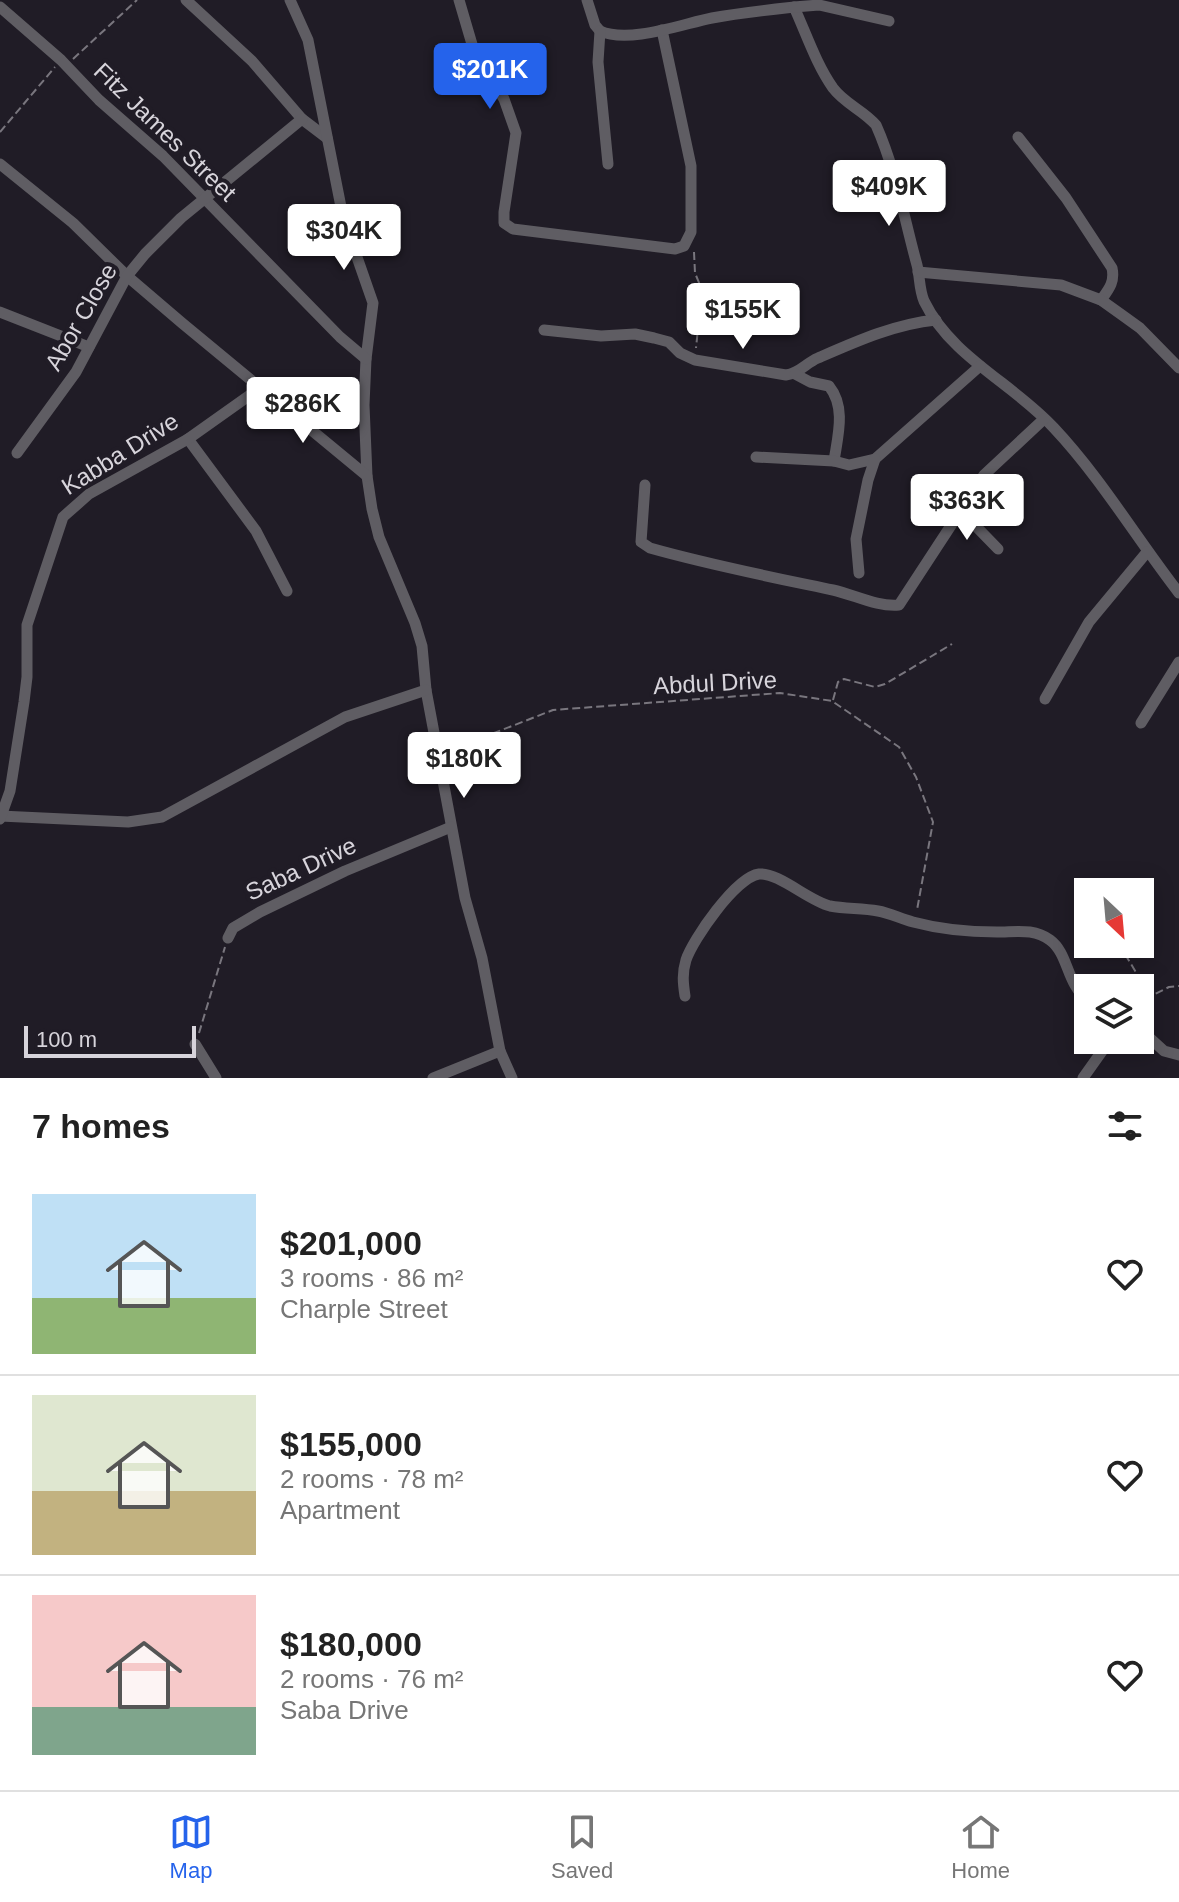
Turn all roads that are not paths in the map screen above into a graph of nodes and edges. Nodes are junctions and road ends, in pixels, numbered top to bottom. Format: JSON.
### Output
{"nodes":[{"id":1,"x":186,"y":0,"type":"edge"},
{"id":2,"x":290,"y":0,"type":"edge"},
{"id":3,"x":459,"y":0,"type":"edge"},
{"id":4,"x":587,"y":0,"type":"edge"},
{"id":5,"x":0,"y":7,"type":"edge"},
{"id":6,"x":794,"y":7,"type":"junction"},
{"id":7,"x":889,"y":21,"type":"dead end"},
{"id":8,"x":662,"y":30,"type":"junction"},
{"id":9,"x":600,"y":31,"type":"junction"},
{"id":10,"x":302,"y":119,"type":"junction"},
{"id":11,"x":1018,"y":137,"type":"dead end"},
{"id":12,"x":327,"y":138,"type":"junction"},
{"id":13,"x":0,"y":164,"type":"edge"},
{"id":14,"x":608,"y":164,"type":"dead end"},
{"id":15,"x":204,"y":200,"type":"junction"},
{"id":16,"x":918,"y":272,"type":"junction"},
{"id":17,"x":127,"y":276,"type":"junction"},
{"id":18,"x":1101,"y":300,"type":"junction"},
{"id":19,"x":0,"y":312,"type":"edge"},
{"id":20,"x":936,"y":320,"type":"junction"},
{"id":21,"x":544,"y":330,"type":"dead end"},
{"id":22,"x":89,"y":347,"type":"junction"},
{"id":23,"x":366,"y":359,"type":"junction"},
{"id":24,"x":980,"y":366,"type":"junction"},
{"id":25,"x":1179,"y":368,"type":"edge"},
{"id":26,"x":795,"y":374,"type":"junction"},
{"id":27,"x":260,"y":388,"type":"junction"},
{"id":28,"x":1044,"y":419,"type":"junction"},
{"id":29,"x":188,"y":439,"type":"junction"},
{"id":30,"x":17,"y":453,"type":"dead end"},
{"id":31,"x":756,"y":457,"type":"dead end"},
{"id":32,"x":875,"y":459,"type":"junction"},
{"id":33,"x":834,"y":461,"type":"junction"},
{"id":34,"x":367,"y":476,"type":"junction"},
{"id":35,"x":645,"y":485,"type":"dead end"},
{"id":36,"x":961,"y":511,"type":"junction"},
{"id":37,"x":998,"y":549,"type":"dead end"},
{"id":38,"x":1147,"y":552,"type":"junction"},
{"id":39,"x":859,"y":573,"type":"dead end"},
{"id":40,"x":287,"y":591,"type":"dead end"},
{"id":41,"x":1179,"y":593,"type":"edge"},
{"id":42,"x":1179,"y":662,"type":"edge"},
{"id":43,"x":426,"y":690,"type":"junction"},
{"id":44,"x":1045,"y":699,"type":"dead end"},
{"id":45,"x":1141,"y":723,"type":"dead end"},
{"id":46,"x":1,"y":817,"type":"edge"},
{"id":47,"x":451,"y":827,"type":"junction"},
{"id":48,"x":228,"y":938,"type":"road end"},
{"id":49,"x":1074,"y":988,"type":"edge"},
{"id":50,"x":685,"y":996,"type":"dead end"},
{"id":51,"x":1154,"y":1042,"type":"edge"},
{"id":52,"x":195,"y":1044,"type":"road end"},
{"id":53,"x":500,"y":1051,"type":"junction"},
{"id":54,"x":1100,"y":1054,"type":"edge"},
{"id":55,"x":1179,"y":1055,"type":"edge"},
{"id":56,"x":216,"y":1078,"type":"edge"},
{"id":57,"x":433,"y":1078,"type":"edge"},
{"id":58,"x":512,"y":1078,"type":"edge"},
{"id":59,"x":1083,"y":1078,"type":"edge"}],
"edges":[{"from":1,"to":10,"type":"street"},
{"from":2,"to":12,"type":"street"},
{"from":3,"to":8,"type":"street"},
{"from":4,"to":9,"type":"street"},
{"from":5,"to":15,"type":"street","name":"Fitz James Street"},
{"from":6,"to":7,"type":"street"},
{"from":6,"to":8,"type":"street"},
{"from":6,"to":16,"type":"street"},
{"from":8,"to":9,"type":"street"},
{"from":9,"to":14,"type":"street"},
{"from":10,"to":12,"type":"street"},
{"from":10,"to":15,"type":"street","name":"Abor Close"},
{"from":11,"to":18,"type":"street"},
{"from":12,"to":23,"type":"street"},
{"from":13,"to":17,"type":"street"},
{"from":15,"to":17,"type":"street","name":"Abor Close"},
{"from":15,"to":23,"type":"street","name":"Fitz James Street"},
{"from":16,"to":18,"type":"street"},
{"from":16,"to":20,"type":"street"},
{"from":17,"to":22,"type":"street","name":"Abor Close"},
{"from":17,"to":27,"type":"street"},
{"from":18,"to":25,"type":"street"},
{"from":19,"to":22,"type":"street"},
{"from":20,"to":24,"type":"street"},
{"from":20,"to":26,"type":"street"},
{"from":21,"to":26,"type":"street"},
{"from":22,"to":30,"type":"street","name":"Abor Close"},
{"from":23,"to":34,"type":"street"},
{"from":24,"to":28,"type":"street"},
{"from":24,"to":32,"type":"street"},
{"from":26,"to":33,"type":"street"},
{"from":27,"to":29,"type":"street","name":"Kabba Drive"},
{"from":27,"to":34,"type":"street"},
{"from":28,"to":36,"type":"street"},
{"from":28,"to":38,"type":"street"},
{"from":29,"to":40,"type":"street"},
{"from":29,"to":46,"type":"street","name":"Kabba Drive"},
{"from":31,"to":33,"type":"street"},
{"from":32,"to":33,"type":"street"},
{"from":32,"to":39,"type":"street"},
{"from":34,"to":43,"type":"street"},
{"from":35,"to":36,"type":"street"},
{"from":36,"to":37,"type":"street"},
{"from":38,"to":41,"type":"street"},
{"from":38,"to":44,"type":"street"},
{"from":42,"to":45,"type":"street"},
{"from":43,"to":46,"type":"street"},
{"from":43,"to":47,"type":"street"},
{"from":47,"to":48,"type":"street","name":"Saba Drive"},
{"from":47,"to":53,"type":"street"},
{"from":49,"to":50,"type":"street"},
{"from":51,"to":55,"type":"street"},
{"from":52,"to":56,"type":"street"},
{"from":53,"to":57,"type":"street"},
{"from":53,"to":58,"type":"street"},
{"from":54,"to":59,"type":"street"}]}
